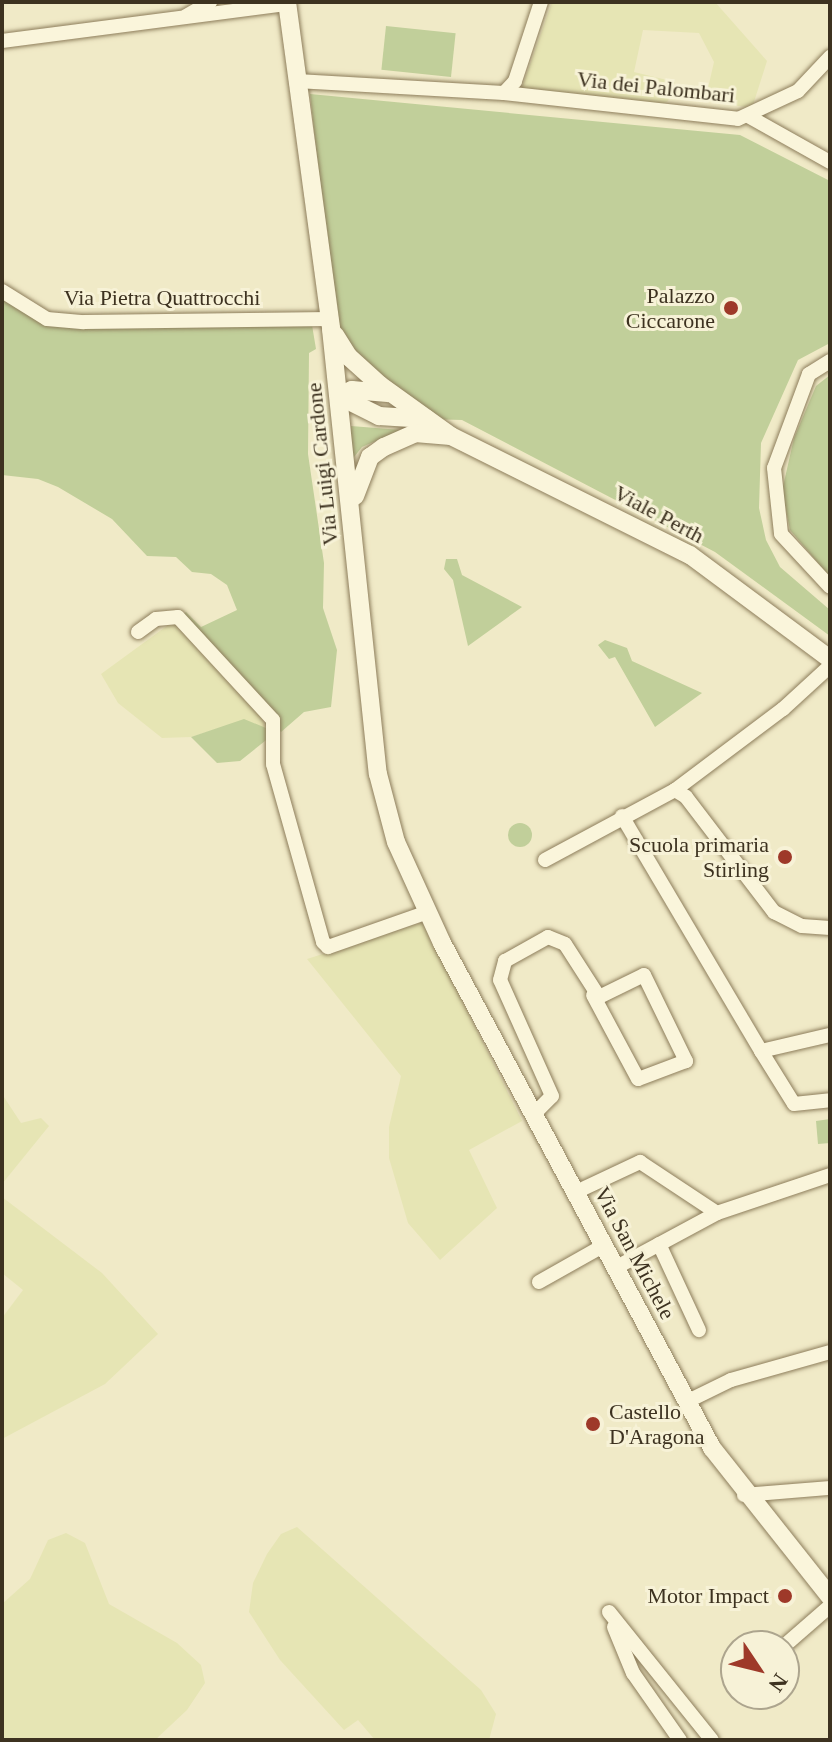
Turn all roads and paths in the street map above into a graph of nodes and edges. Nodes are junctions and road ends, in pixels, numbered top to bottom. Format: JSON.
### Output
{"nodes":[{"id":1,"x":210,"y":2,"type":"edge"},
{"id":2,"x":541,"y":2,"type":"edge"},
{"id":3,"x":288,"y":3,"type":"edge"},
{"id":4,"x":178,"y":21,"type":"junction"},
{"id":5,"x":2,"y":41,"type":"edge"},
{"id":6,"x":830,"y":57,"type":"edge"},
{"id":7,"x":297,"y":81,"type":"junction"},
{"id":8,"x":504,"y":93,"type":"junction"},
{"id":9,"x":748,"y":116,"type":"junction"},
{"id":10,"x":830,"y":162,"type":"edge"},
{"id":11,"x":2,"y":291,"type":"edge"},
{"id":12,"x":330,"y":324,"type":"junction"},
{"id":13,"x":830,"y":361,"type":"edge"},
{"id":14,"x":391,"y":394,"type":"junction"},
{"id":15,"x":339,"y":396,"type":"junction"},
{"id":16,"x":428,"y":419,"type":"junction"},
{"id":17,"x":451,"y":436,"type":"junction"},
{"id":18,"x":352,"y":511,"type":"junction"},
{"id":19,"x":830,"y":587,"type":"edge"},
{"id":20,"x":138,"y":632,"type":"dead end"},
{"id":21,"x":830,"y":659,"type":"edge"},
{"id":22,"x":830,"y":666,"type":"edge"},
{"id":23,"x":675,"y":790,"type":"junction"},
{"id":24,"x":622,"y":816,"type":"junction"},
{"id":25,"x":545,"y":860,"type":"dead end"},
{"id":26,"x":428,"y":912,"type":"junction"},
{"id":27,"x":830,"y":928,"type":"edge"},
{"id":28,"x":593,"y":995,"type":"junction"},
{"id":29,"x":830,"y":1035,"type":"edge"},
{"id":30,"x":761,"y":1051,"type":"junction"},
{"id":31,"x":830,"y":1100,"type":"edge"},
{"id":32,"x":534,"y":1114,"type":"junction"},
{"id":33,"x":830,"y":1175,"type":"edge"},
{"id":34,"x":576,"y":1192,"type":"junction"},
{"id":35,"x":717,"y":1213,"type":"junction"},
{"id":36,"x":659,"y":1244,"type":"junction"},
{"id":37,"x":603,"y":1246,"type":"junction"},
{"id":38,"x":615,"y":1268,"type":"junction"},
{"id":39,"x":539,"y":1282,"type":"dead end"},
{"id":40,"x":699,"y":1330,"type":"dead end"},
{"id":41,"x":830,"y":1352,"type":"edge"},
{"id":42,"x":686,"y":1402,"type":"junction"},
{"id":43,"x":830,"y":1488,"type":"edge"},
{"id":44,"x":744,"y":1495,"type":"junction"},
{"id":45,"x":830,"y":1597,"type":"edge"},
{"id":46,"x":830,"y":1606,"type":"edge"},
{"id":47,"x":800,"y":1632,"type":"edge"},
{"id":48,"x":680,"y":1740,"type":"edge"},
{"id":49,"x":712,"y":1740,"type":"edge"}],
"edges":[{"from":1,"to":4,"type":"street","name":"Via Luigi Cardone"},
{"from":2,"to":8,"type":"street"},
{"from":3,"to":4,"type":"street","name":"Via Luigi Cardone"},
{"from":3,"to":7,"type":"street","name":"Via Luigi Cardone"},
{"from":4,"to":5,"type":"street","name":"Via Luigi Cardone"},
{"from":6,"to":9,"type":"street","name":"Via dei Palombari"},
{"from":7,"to":8,"type":"street","name":"Via dei Palombari"},
{"from":7,"to":12,"type":"street","name":"Via Luigi Cardone"},
{"from":8,"to":9,"type":"street","name":"Via dei Palombari"},
{"from":9,"to":10,"type":"street"},
{"from":11,"to":12,"type":"street","name":"Via Pietra Quattrocchi"},
{"from":12,"to":14,"type":"street","name":"Viale Perth"},
{"from":12,"to":15,"type":"street","name":"Via Luigi Cardone"},
{"from":13,"to":19,"type":"street"},
{"from":14,"to":15,"type":"street","name":"Viale Perth"},
{"from":14,"to":16,"type":"street","name":"Viale Perth"},
{"from":15,"to":16,"type":"street"},
{"from":15,"to":18,"type":"street","name":"Via Luigi Cardone"},
{"from":16,"to":17,"type":"street","name":"Viale Perth"},
{"from":17,"to":18,"type":"street","name":"Viale Perth"},
{"from":17,"to":21,"type":"street","name":"Viale Perth"},
{"from":18,"to":26,"type":"street","name":"Via Luigi Cardone"},
{"from":20,"to":26,"type":"street"},
{"from":22,"to":23,"type":"street"},
{"from":23,"to":24,"type":"street"},
{"from":23,"to":27,"type":"street"},
{"from":24,"to":25,"type":"street"},
{"from":24,"to":30,"type":"street"},
{"from":26,"to":32,"type":"street","name":"Via San Michele"},
{"from":28,"to":28,"type":"street"},
{"from":28,"to":32,"type":"street"},
{"from":29,"to":30,"type":"street"},
{"from":30,"to":31,"type":"street"},
{"from":32,"to":34,"type":"street","name":"Via San Michele"},
{"from":33,"to":35,"type":"street"},
{"from":34,"to":35,"type":"street"},
{"from":34,"to":37,"type":"street","name":"Via San Michele"},
{"from":35,"to":36,"type":"street"},
{"from":36,"to":38,"type":"street"},
{"from":36,"to":40,"type":"street"},
{"from":37,"to":38,"type":"street","name":"Via San Michele"},
{"from":37,"to":39,"type":"street"},
{"from":38,"to":42,"type":"street","name":"Via San Michele"},
{"from":41,"to":42,"type":"street"},
{"from":42,"to":44,"type":"street","name":"Via San Michele"},
{"from":43,"to":44,"type":"street"},
{"from":44,"to":45,"type":"street","name":"Via San Michele"},
{"from":46,"to":47,"type":"street"},
{"from":48,"to":49,"type":"street"}]}
